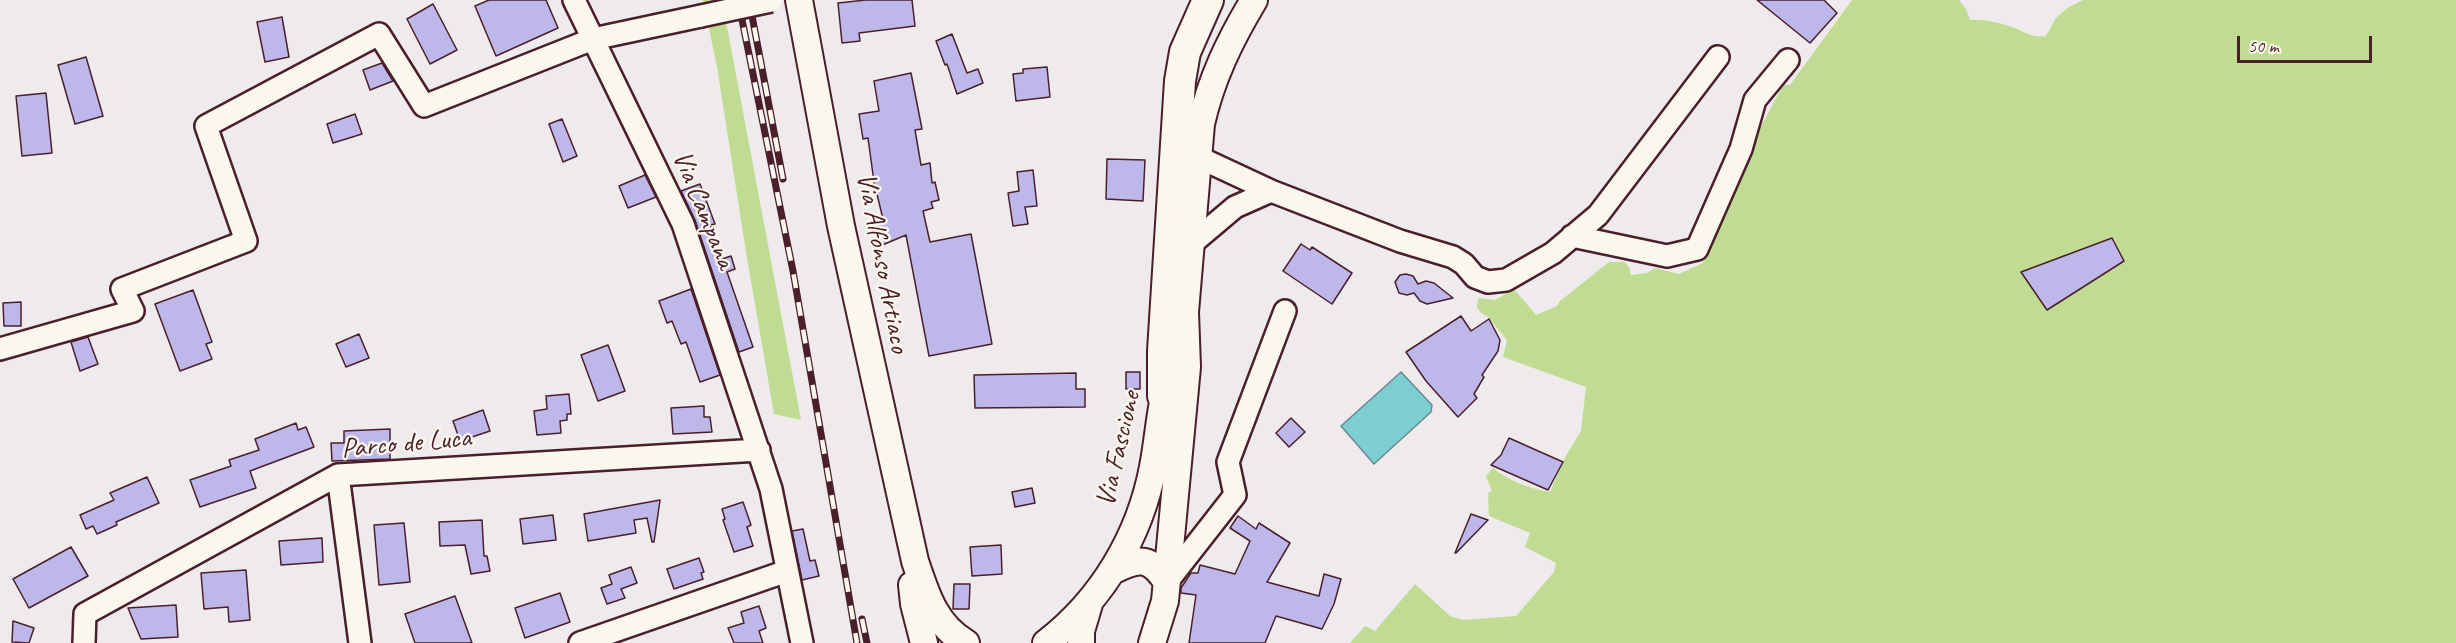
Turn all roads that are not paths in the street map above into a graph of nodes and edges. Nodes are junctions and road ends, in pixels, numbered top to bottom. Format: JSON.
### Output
{"nodes":[{"id":1,"x":574,"y":0,"type":"edge"},
{"id":2,"x":773,"y":0,"type":"edge"},
{"id":3,"x":799,"y":0,"type":"edge"},
{"id":4,"x":1208,"y":0,"type":"edge"},
{"id":5,"x":1254,"y":0,"type":"edge"},
{"id":6,"x":593,"y":39,"type":"junction"},
{"id":7,"x":1718,"y":57,"type":"dead end"},
{"id":8,"x":1788,"y":60,"type":"dead end"},
{"id":9,"x":1198,"y":157,"type":"junction"},
{"id":10,"x":1271,"y":191,"type":"junction"},
{"id":11,"x":1572,"y":236,"type":"junction"},
{"id":12,"x":1190,"y":245,"type":"junction"},
{"id":13,"x":1285,"y":311,"type":"dead end"},
{"id":14,"x":1185,"y":312,"type":"junction"},
{"id":15,"x":0,"y":349,"type":"edge"},
{"id":16,"x":1163,"y":396,"type":"junction"},
{"id":17,"x":759,"y":450,"type":"junction"},
{"id":18,"x":338,"y":475,"type":"junction"},
{"id":19,"x":909,"y":537,"type":"junction"},
{"id":20,"x":1114,"y":570,"type":"junction"},
{"id":21,"x":787,"y":571,"type":"junction"},
{"id":22,"x":1167,"y":582,"type":"junction"},
{"id":23,"x":914,"y":604,"type":"junction"},
{"id":24,"x":1089,"y":604,"type":"junction"},
{"id":25,"x":84,"y":643,"type":"edge"},
{"id":26,"x":360,"y":643,"type":"edge"},
{"id":27,"x":580,"y":643,"type":"edge"},
{"id":28,"x":802,"y":643,"type":"edge"},
{"id":29,"x":914,"y":643,"type":"edge"},
{"id":30,"x":924,"y":643,"type":"edge"},
{"id":31,"x":966,"y":643,"type":"edge"},
{"id":32,"x":1046,"y":643,"type":"edge"},
{"id":33,"x":1082,"y":643,"type":"edge"},
{"id":34,"x":1152,"y":643,"type":"edge"}],
"edges":[{"from":1,"to":6,"type":"street","name":"Via Campana"},
{"from":2,"to":6,"type":"street","bridge":true},
{"from":3,"to":19,"type":"main road","name":"Via Alfonso Artiaco"},
{"from":4,"to":16,"type":"highway"},
{"from":5,"to":9,"type":"main road","name":"Via Fascione"},
{"from":6,"to":15,"type":"street"},
{"from":6,"to":17,"type":"street","name":"Via Campana"},
{"from":7,"to":11,"type":"street"},
{"from":8,"to":11,"type":"street"},
{"from":9,"to":10,"type":"street"},
{"from":9,"to":12,"type":"main road","name":"Via Fascione"},
{"from":10,"to":11,"type":"street"},
{"from":10,"to":12,"type":"street"},
{"from":12,"to":14,"type":"main road","name":"Via Fascione"},
{"from":13,"to":22,"type":"street"},
{"from":14,"to":16,"type":"main road","name":"Via Fascione"},
{"from":14,"to":22,"type":"main road","name":"Via Fascione"},
{"from":16,"to":20,"type":"main road","name":"Via Fascione"},
{"from":17,"to":18,"type":"street","name":"Parco de Luca"},
{"from":17,"to":21,"type":"street","name":"Via Campana"},
{"from":18,"to":25,"type":"street","name":"Parco de Luca"},
{"from":18,"to":26,"type":"street"},
{"from":19,"to":23,"type":"main road"},
{"from":19,"to":31,"type":"main road"},
{"from":20,"to":22,"type":"main road"},
{"from":20,"to":24,"type":"main road","name":"Via Fascione"},
{"from":21,"to":27,"type":"street"},
{"from":21,"to":28,"type":"street","name":"Via Campana"},
{"from":22,"to":34,"type":"main road","name":"Via Fascione"},
{"from":23,"to":29,"type":"main road"},
{"from":23,"to":30,"type":"main road"},
{"from":24,"to":32,"type":"main road","name":"Via Fascione"},
{"from":24,"to":33,"type":"main road"}]}
